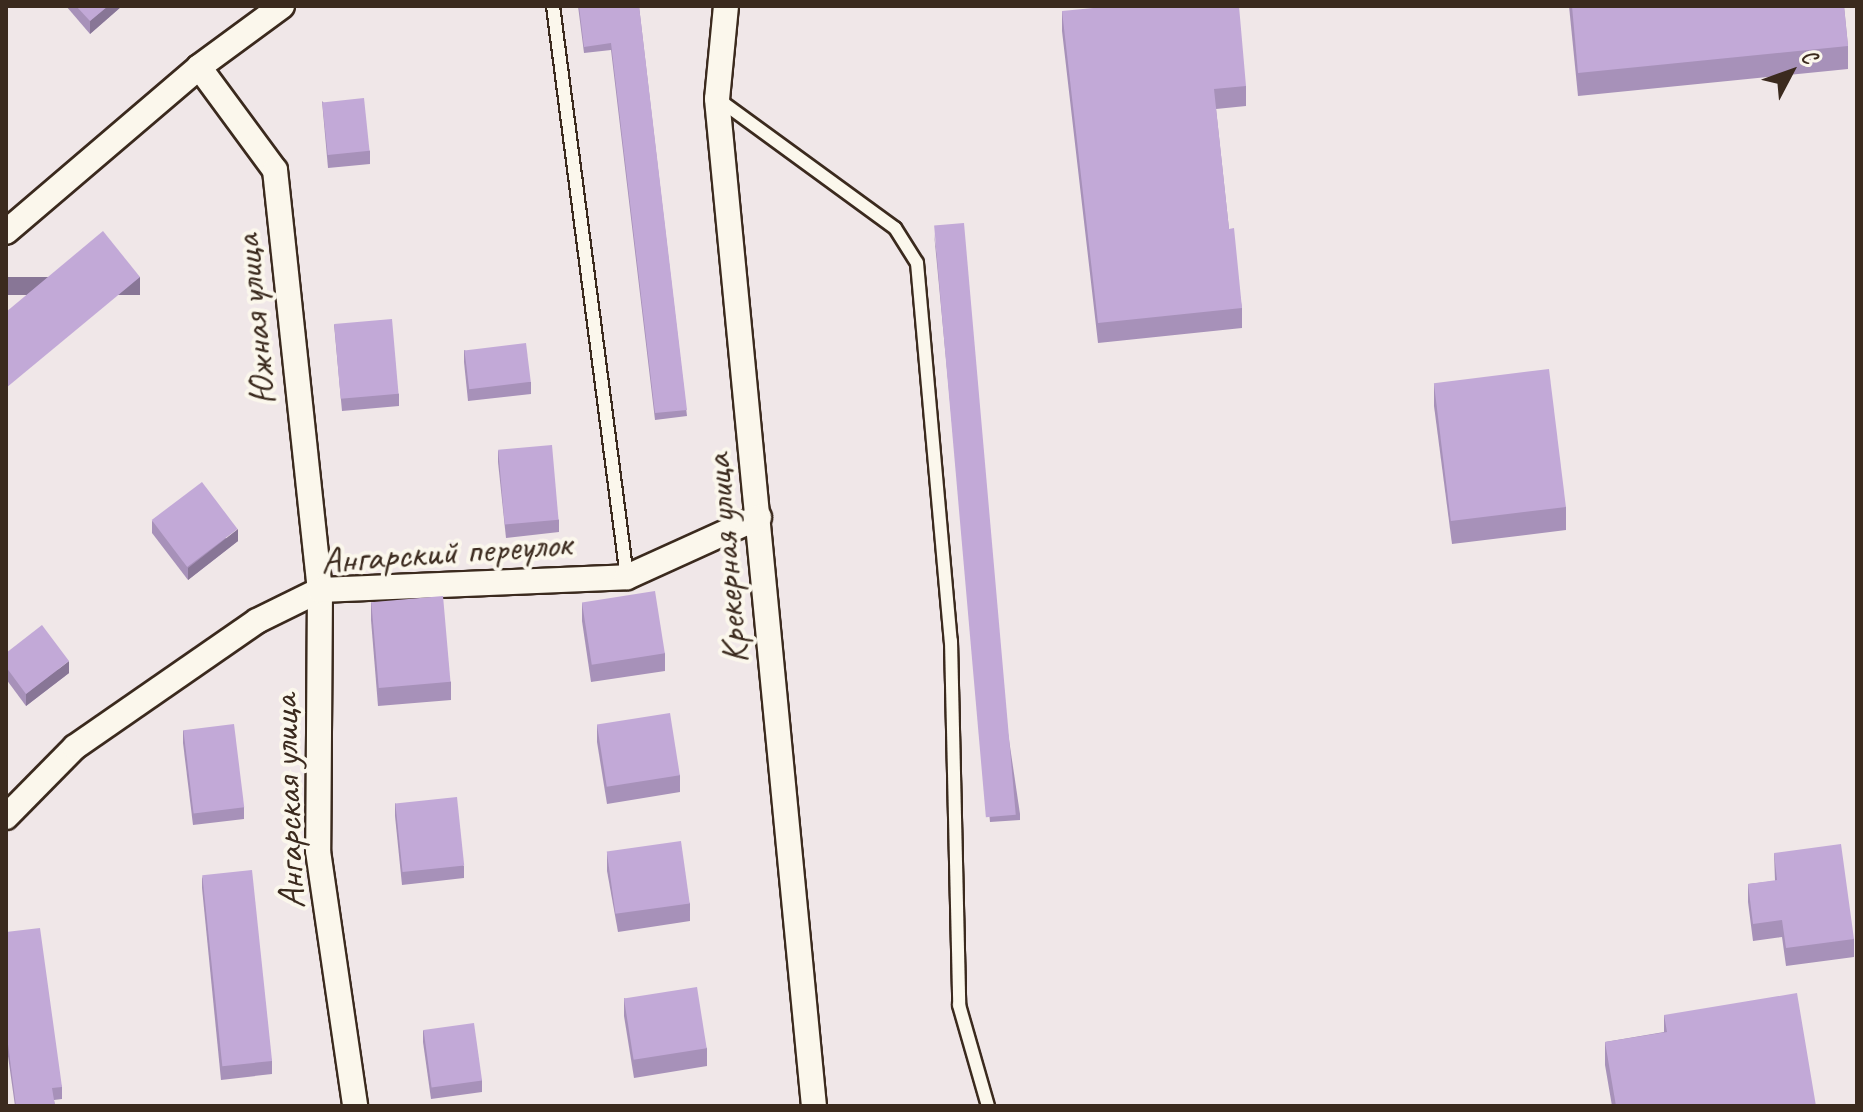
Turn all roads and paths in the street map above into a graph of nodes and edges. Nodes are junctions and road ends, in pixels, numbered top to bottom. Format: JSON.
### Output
{"nodes":[{"id":1,"x":282,"y":6,"type":"edge"},
{"id":2,"x":553,"y":6,"type":"edge"},
{"id":3,"x":726,"y":6,"type":"edge"},
{"id":4,"x":199,"y":67,"type":"junction"},
{"id":5,"x":717,"y":99,"type":"junction"},
{"id":6,"x":6,"y":232,"type":"edge"},
{"id":7,"x":759,"y":517,"type":"junction"},
{"id":8,"x":627,"y":577,"type":"junction"},
{"id":9,"x":320,"y":590,"type":"junction"},
{"id":10,"x":6,"y":817,"type":"edge"},
{"id":11,"x":355,"y":1106,"type":"edge"},
{"id":12,"x":814,"y":1106,"type":"edge"},
{"id":13,"x":988,"y":1106,"type":"edge"}],
"edges":[{"from":1,"to":4,"type":"street"},
{"from":2,"to":8,"type":"lane"},
{"from":3,"to":5,"type":"street","name":"Крекерная улица"},
{"from":4,"to":6,"type":"street"},
{"from":4,"to":9,"type":"street","name":"Южная улица"},
{"from":5,"to":7,"type":"street","name":"Крекерная улица"},
{"from":5,"to":13,"type":"lane"},
{"from":7,"to":8,"type":"street","name":"Ангарский переулок"},
{"from":7,"to":12,"type":"street","name":"Крекерная улица"},
{"from":8,"to":9,"type":"street","name":"Ангарский переулок"},
{"from":9,"to":10,"type":"street","name":"Ангарский переулок"},
{"from":9,"to":11,"type":"street","name":"Ангарская улица"}]}
